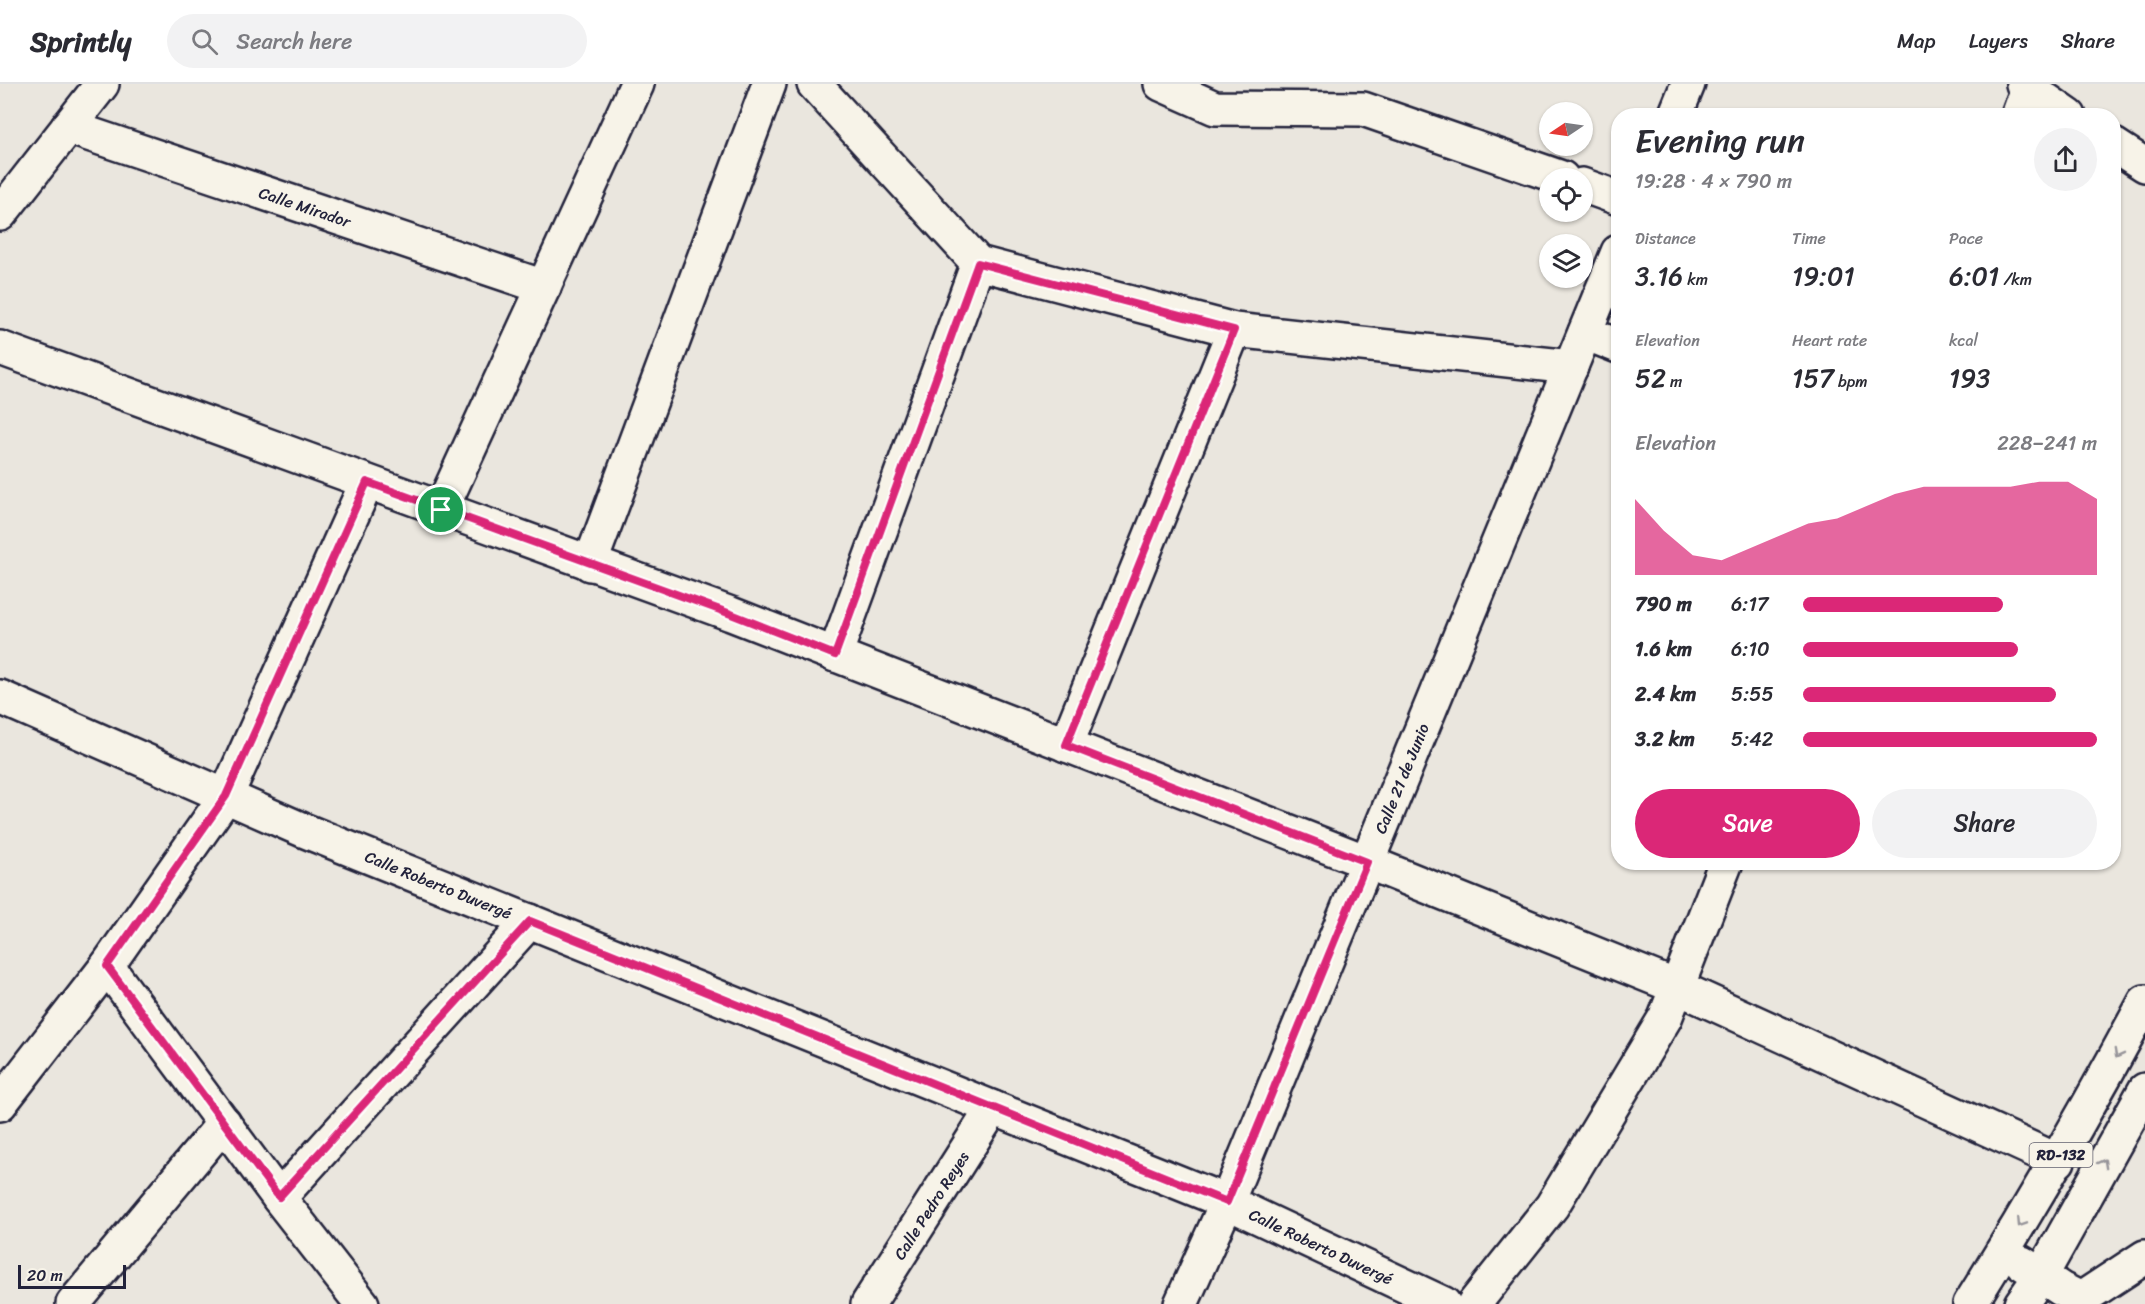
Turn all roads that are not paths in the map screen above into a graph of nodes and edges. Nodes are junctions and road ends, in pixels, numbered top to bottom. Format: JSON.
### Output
{"nodes":[{"id":1,"x":102,"y":84,"type":"edge"},
{"id":2,"x":637,"y":84,"type":"edge"},
{"id":3,"x":769,"y":84,"type":"edge"},
{"id":4,"x":814,"y":84,"type":"edge"},
{"id":5,"x":1161,"y":84,"type":"edge"},
{"id":6,"x":1688,"y":84,"type":"edge"},
{"id":7,"x":2023,"y":96,"type":"edge"},
{"id":8,"x":1361,"y":97,"type":"edge"},
{"id":9,"x":1678,"y":108,"type":"edge"},
{"id":10,"x":2051,"y":108,"type":"edge"},
{"id":11,"x":69,"y":127,"type":"junction"},
{"id":12,"x":2121,"y":149,"type":"edge"},
{"id":13,"x":2145,"y":165,"type":"edge"},
{"id":14,"x":1539,"y":169,"type":"edge"},
{"id":15,"x":1593,"y":189,"type":"edge"},
{"id":16,"x":1611,"y":195,"type":"edge"},
{"id":17,"x":0,"y":214,"type":"edge"},
{"id":18,"x":978,"y":263,"type":"junction"},
{"id":19,"x":1611,"y":269,"type":"edge"},
{"id":20,"x":544,"y":287,"type":"junction"},
{"id":21,"x":1234,"y":330,"type":"junction"},
{"id":22,"x":1585,"y":333,"type":"junction"},
{"id":23,"x":1611,"y":343,"type":"edge"},
{"id":24,"x":0,"y":348,"type":"edge"},
{"id":25,"x":1571,"y":367,"type":"junction"},
{"id":26,"x":367,"y":482,"type":"junction"},
{"id":27,"x":441,"y":510,"type":"junction"},
{"id":28,"x":590,"y":564,"type":"junction"},
{"id":29,"x":835,"y":655,"type":"junction"},
{"id":30,"x":0,"y":697,"type":"edge"},
{"id":31,"x":1066,"y":745,"type":"junction"},
{"id":32,"x":226,"y":796,"type":"junction"},
{"id":33,"x":1367,"y":862,"type":"junction"},
{"id":34,"x":1723,"y":870,"type":"edge"},
{"id":35,"x":530,"y":921,"type":"junction"},
{"id":36,"x":107,"y":966,"type":"junction"},
{"id":37,"x":1677,"y":987,"type":"junction"},
{"id":38,"x":2145,"y":1002,"type":"edge"},
{"id":39,"x":2145,"y":1090,"type":"edge"},
{"id":40,"x":0,"y":1104,"type":"edge"},
{"id":41,"x":993,"y":1108,"type":"junction"},
{"id":42,"x":224,"y":1124,"type":"junction"},
{"id":43,"x":2058,"y":1161,"type":"junction"},
{"id":44,"x":279,"y":1197,"type":"junction"},
{"id":45,"x":1227,"y":1202,"type":"junction"},
{"id":46,"x":2002,"y":1252,"type":"junction"},
{"id":47,"x":2145,"y":1257,"type":"edge"},
{"id":48,"x":2042,"y":1274,"type":"junction"},
{"id":49,"x":2079,"y":1301,"type":"edge"},
{"id":50,"x":73,"y":1304,"type":"edge"},
{"id":51,"x":362,"y":1304,"type":"edge"},
{"id":52,"x":868,"y":1304,"type":"edge"},
{"id":53,"x":1181,"y":1304,"type":"edge"},
{"id":54,"x":1444,"y":1304,"type":"edge"},
{"id":55,"x":1474,"y":1304,"type":"edge"},
{"id":56,"x":1970,"y":1304,"type":"edge"},
{"id":57,"x":2021,"y":1304,"type":"edge"}],
"edges":[{"from":1,"to":11,"type":"street"},
{"from":2,"to":20,"type":"street"},
{"from":3,"to":28,"type":"street"},
{"from":4,"to":18,"type":"street"},
{"from":5,"to":8,"type":"street"},
{"from":6,"to":9,"type":"street"},
{"from":7,"to":10,"type":"street"},
{"from":8,"to":14,"type":"street"},
{"from":11,"to":17,"type":"street"},
{"from":11,"to":20,"type":"street","name":"Calle Mirador"},
{"from":12,"to":13,"type":"street"},
{"from":15,"to":16,"type":"street"},
{"from":18,"to":21,"type":"street"},
{"from":18,"to":29,"type":"street"},
{"from":19,"to":22,"type":"street","name":"Calle 21 de Junio"},
{"from":20,"to":27,"type":"street"},
{"from":21,"to":25,"type":"street"},
{"from":21,"to":31,"type":"street"},
{"from":22,"to":23,"type":"street"},
{"from":22,"to":25,"type":"street","name":"Calle 21 de Junio"},
{"from":24,"to":26,"type":"street"},
{"from":25,"to":33,"type":"street","name":"Calle 21 de Junio"},
{"from":26,"to":27,"type":"street"},
{"from":26,"to":32,"type":"street"},
{"from":27,"to":28,"type":"street"},
{"from":28,"to":29,"type":"street"},
{"from":29,"to":31,"type":"street"},
{"from":30,"to":32,"type":"street","name":"Calle Roberto Duvergé"},
{"from":31,"to":33,"type":"street"},
{"from":32,"to":35,"type":"street","name":"Calle Roberto Duvergé"},
{"from":32,"to":36,"type":"street"},
{"from":33,"to":37,"type":"street"},
{"from":33,"to":45,"type":"street","name":"Calle 21 de Junio"},
{"from":34,"to":37,"type":"street"},
{"from":35,"to":41,"type":"street","name":"Calle Roberto Duvergé"},
{"from":35,"to":44,"type":"street"},
{"from":36,"to":40,"type":"street"},
{"from":36,"to":42,"type":"street"},
{"from":37,"to":43,"type":"street"},
{"from":37,"to":55,"type":"street"},
{"from":38,"to":43,"type":"street","number":"RD-132","one_way":true},
{"from":48,"to":39,"type":"street","number":"RD-132","one_way":true},
{"from":41,"to":45,"type":"street","name":"Calle Roberto Duvergé"},
{"from":41,"to":52,"type":"street","name":"Calle Pedro Reyes"},
{"from":42,"to":44,"type":"street"},
{"from":42,"to":50,"type":"street"},
{"from":43,"to":46,"type":"street","number":"RD-132","one_way":true},
{"from":44,"to":51,"type":"street"},
{"from":45,"to":53,"type":"street","name":"Calle 21 de Junio"},
{"from":45,"to":54,"type":"street","name":"Calle Roberto Duvergé"},
{"from":46,"to":48,"type":"street"},
{"from":46,"to":56,"type":"street","number":"RD-132"},
{"from":47,"to":49,"type":"street"},
{"from":48,"to":49,"type":"street"},
{"from":48,"to":57,"type":"street","number":"RD-132"}]}
